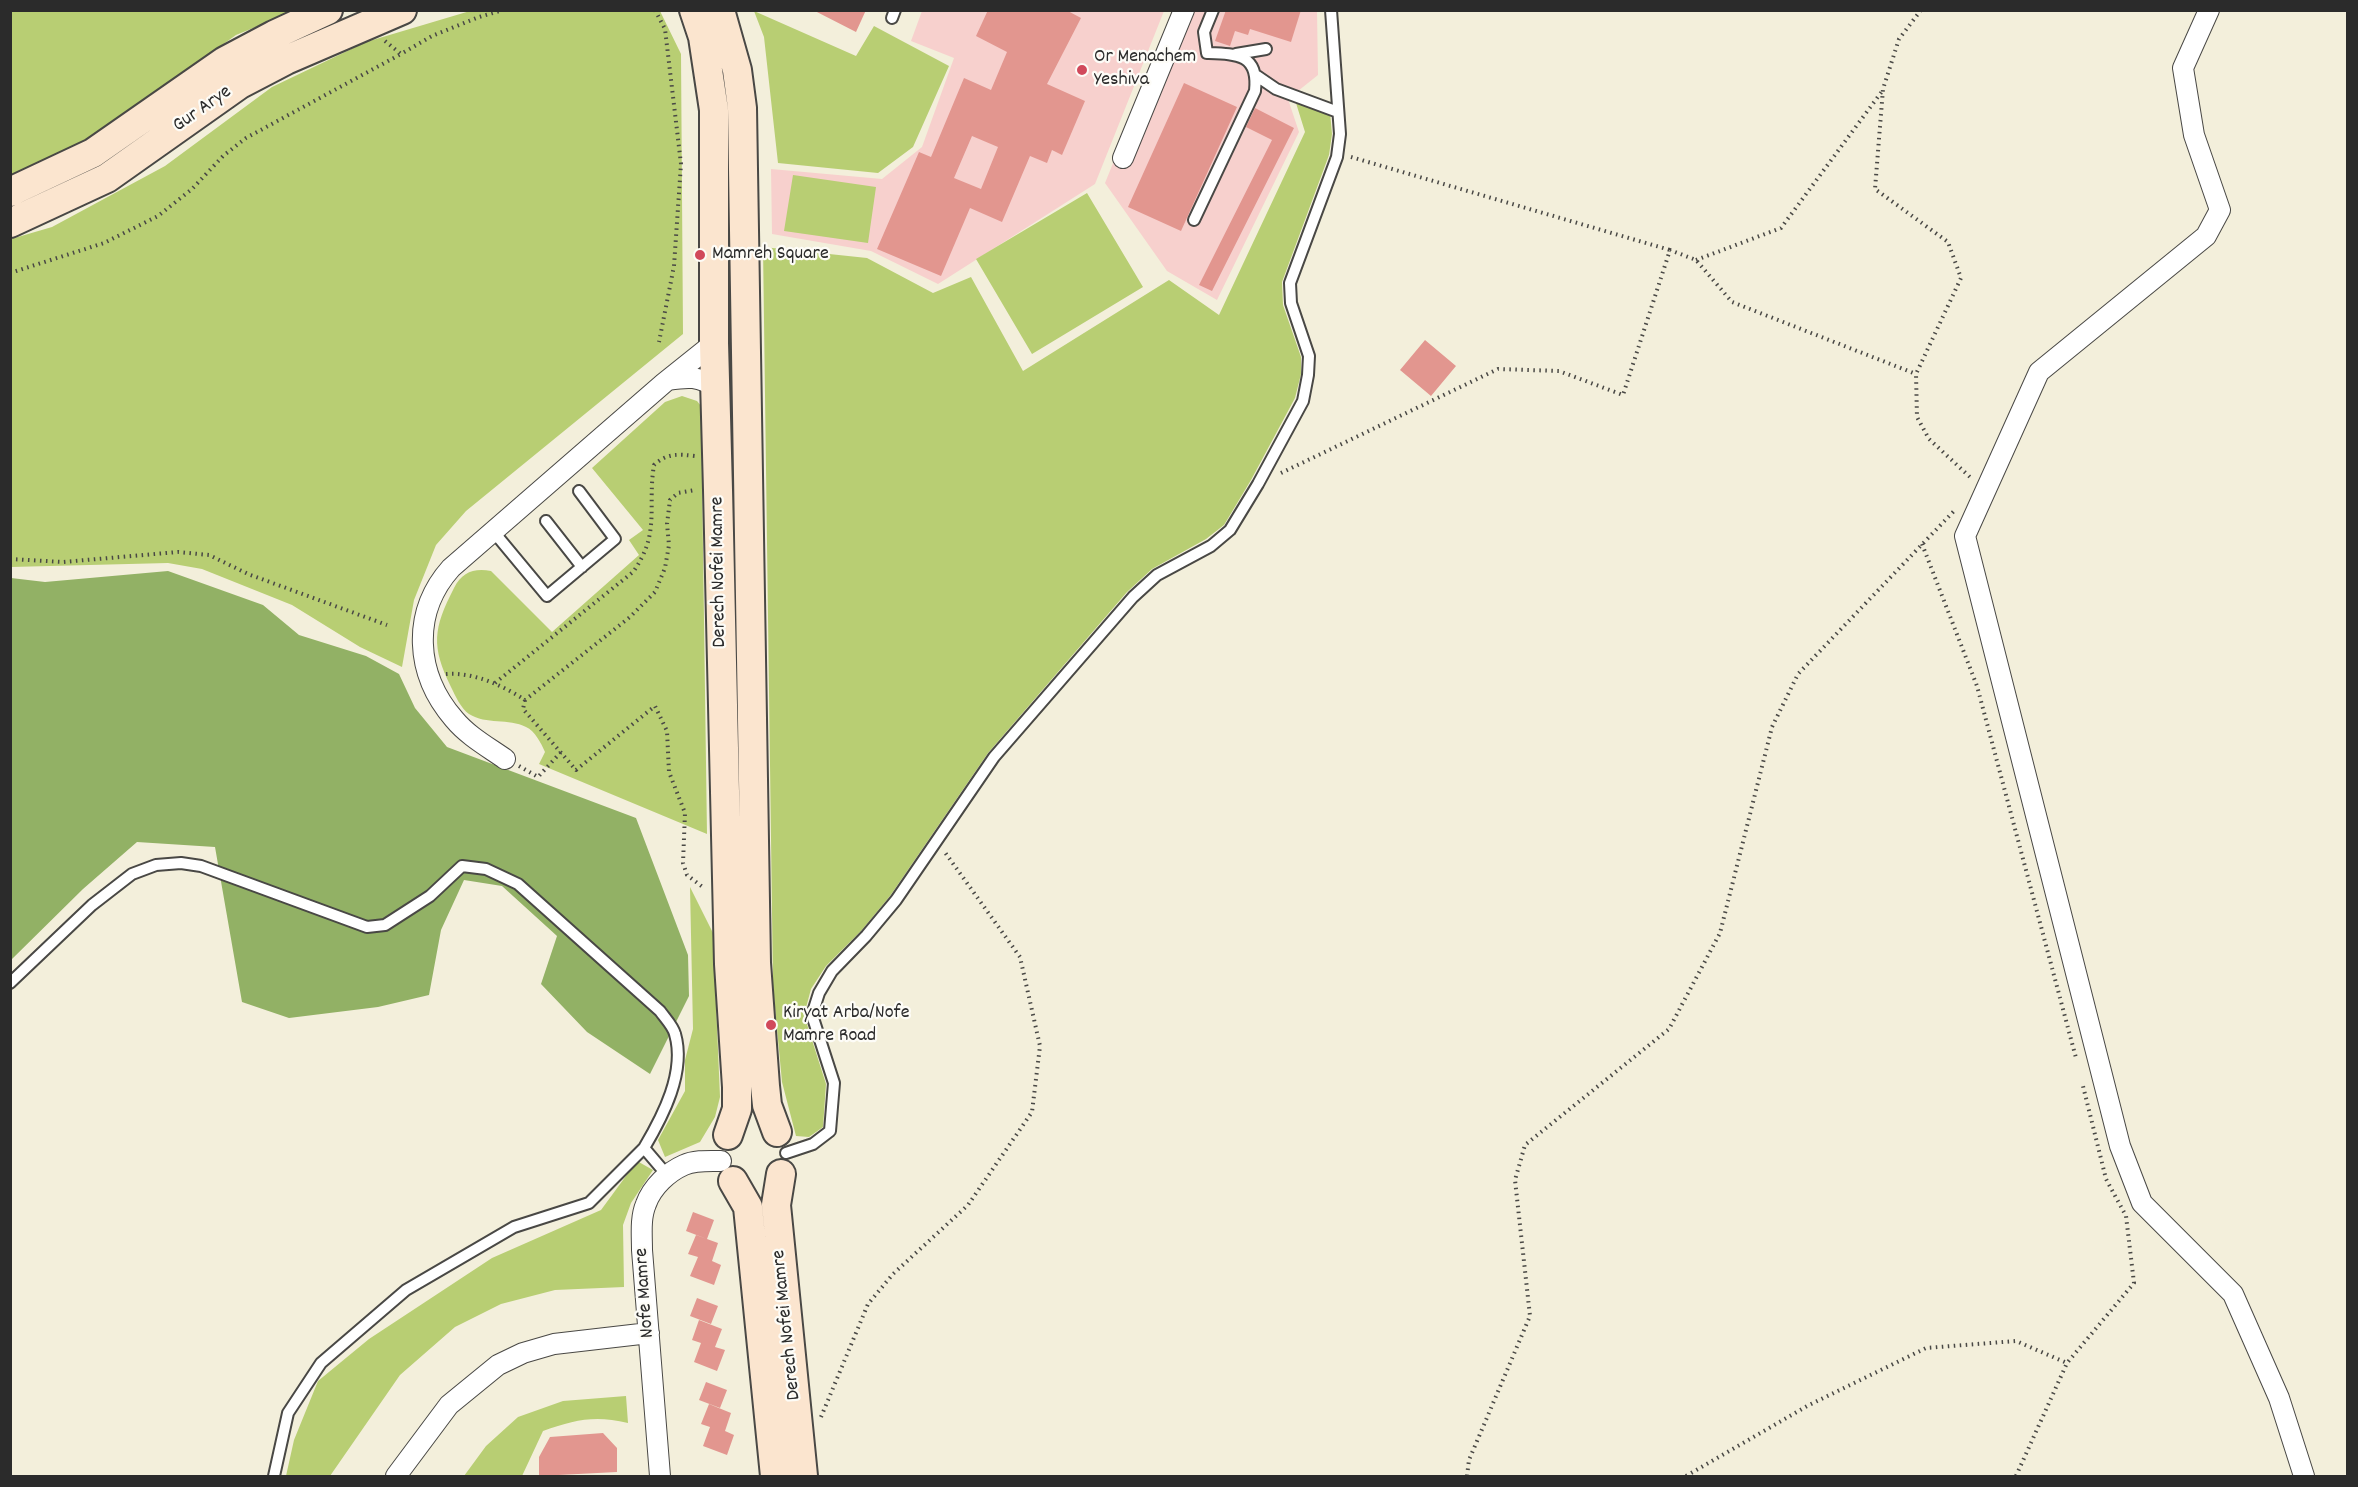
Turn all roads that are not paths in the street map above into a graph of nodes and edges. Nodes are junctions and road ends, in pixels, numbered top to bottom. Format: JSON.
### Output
{"nodes":[{"id":1,"x":328,"y":10,"type":"edge"},
{"id":2,"x":402,"y":10,"type":"edge"},
{"id":3,"x":694,"y":10,"type":"edge"},
{"id":4,"x":720,"y":10,"type":"edge"},
{"id":5,"x":1184,"y":10,"type":"edge"},
{"id":6,"x":1213,"y":10,"type":"edge"},
{"id":7,"x":1331,"y":10,"type":"edge"},
{"id":8,"x":2209,"y":10,"type":"edge"},
{"id":9,"x":1266,"y":49,"type":"dead end"},
{"id":10,"x":1236,"y":54,"type":"junction"},
{"id":11,"x":1257,"y":76,"type":"junction"},
{"id":12,"x":1338,"y":112,"type":"junction"},
{"id":13,"x":1123,"y":158,"type":"dead end"},
{"id":14,"x":10,"y":192,"type":"edge"},
{"id":15,"x":1194,"y":220,"type":"dead end"},
{"id":16,"x":10,"y":223,"type":"edge"},
{"id":17,"x":714,"y":343,"type":"junction"},
{"id":18,"x":668,"y":380,"type":"junction"},
{"id":19,"x":716,"y":389,"type":"junction"},
{"id":20,"x":579,"y":491,"type":"dead end"},
{"id":21,"x":546,"y":521,"type":"dead end"},
{"id":22,"x":493,"y":531,"type":"junction"},
{"id":23,"x":582,"y":567,"type":"junction"},
{"id":24,"x":505,"y":759,"type":"road end"},
{"id":25,"x":10,"y":983,"type":"edge"},
{"id":26,"x":644,"y":1148,"type":"junction"},
{"id":27,"x":782,"y":1153,"type":"junction"},
{"id":28,"x":727,"y":1159,"type":"junction"},
{"id":29,"x":667,"y":1176,"type":"junction"},
{"id":30,"x":649,"y":1333,"type":"junction"},
{"id":31,"x":274,"y":1476,"type":"edge"},
{"id":32,"x":396,"y":1476,"type":"edge"},
{"id":33,"x":660,"y":1476,"type":"edge"},
{"id":34,"x":775,"y":1476,"type":"edge"},
{"id":35,"x":802,"y":1476,"type":"edge"},
{"id":36,"x":2304,"y":1476,"type":"edge"}],
"edges":[{"from":1,"to":14,"type":"main road","name":"Gur Arye"},
{"from":2,"to":16,"type":"main road","name":"Gur Arye"},
{"from":3,"to":17,"type":"main road","name":"Derech Nofei Mamre"},
{"from":4,"to":27,"type":"main road","name":"Derech Nofei Mamre"},
{"from":5,"to":13,"type":"street"},
{"from":6,"to":10,"type":"lane"},
{"from":7,"to":12,"type":"lane"},
{"from":8,"to":36,"type":"street"},
{"from":9,"to":10,"type":"lane"},
{"from":10,"to":11,"type":"lane"},
{"from":11,"to":12,"type":"lane"},
{"from":11,"to":15,"type":"lane"},
{"from":12,"to":27,"type":"lane"},
{"from":17,"to":18,"type":"street"},
{"from":17,"to":19,"type":"main road","name":"Derech Nofei Mamre"},
{"from":18,"to":19,"type":"street"},
{"from":18,"to":22,"type":"street"},
{"from":19,"to":28,"type":"main road","name":"Derech Nofei Mamre"},
{"from":20,"to":23,"type":"lane"},
{"from":21,"to":23,"type":"lane"},
{"from":22,"to":23,"type":"lane"},
{"from":22,"to":24,"type":"street"},
{"from":25,"to":26,"type":"lane"},
{"from":26,"to":29,"type":"lane"},
{"from":26,"to":31,"type":"lane"},
{"from":27,"to":28,"type":"main road"},
{"from":27,"to":28,"type":"main road"},
{"from":27,"to":35,"type":"main road","name":"Derech Nofei Mamre"},
{"from":28,"to":29,"type":"street","name":"Nofe Mamre"},
{"from":28,"to":34,"type":"main road","name":"Derech Nofei Mamre"},
{"from":29,"to":30,"type":"street","name":"Nofe Mamre"},
{"from":30,"to":32,"type":"street"},
{"from":30,"to":33,"type":"street","name":"Nofe Mamre"}]}
